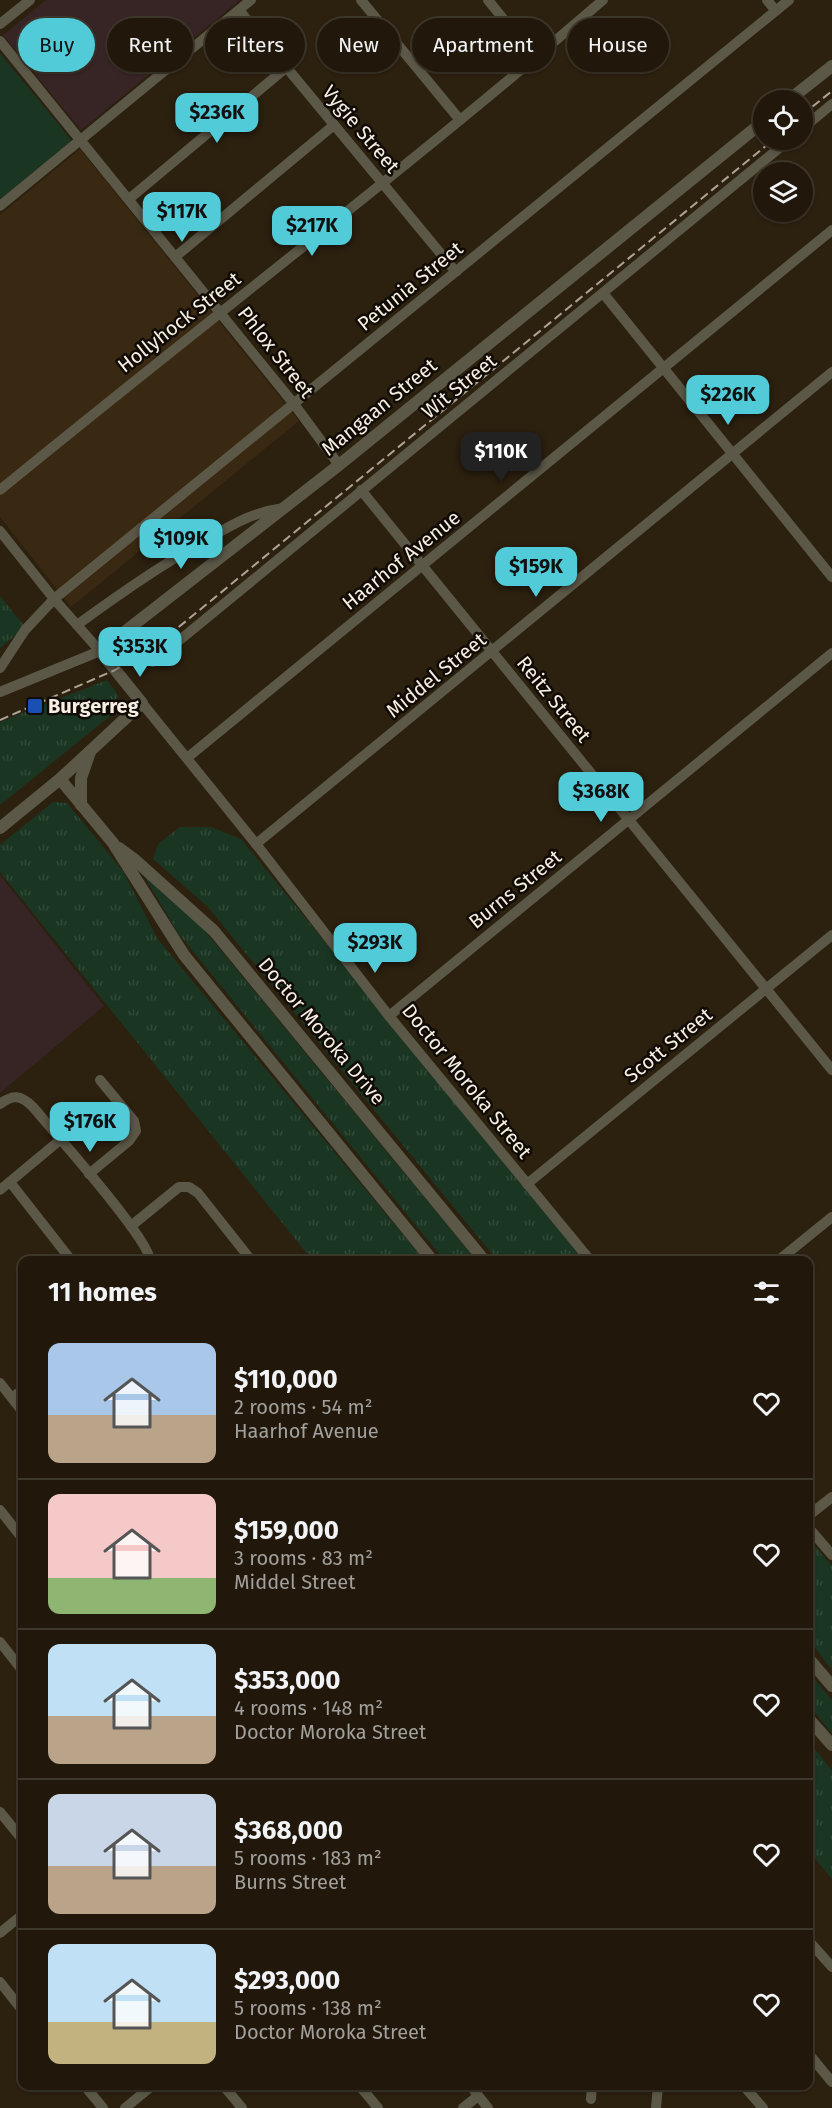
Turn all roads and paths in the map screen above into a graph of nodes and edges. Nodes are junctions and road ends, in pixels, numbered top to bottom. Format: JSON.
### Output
{"nodes":[{"id":1,"x":30,"y":0,"type":"edge"},
{"id":2,"x":251,"y":0,"type":"edge"},
{"id":3,"x":361,"y":0,"type":"edge"},
{"id":4,"x":488,"y":0,"type":"edge"},
{"id":5,"x":603,"y":0,"type":"edge"},
{"id":6,"x":767,"y":0,"type":"edge"},
{"id":7,"x":789,"y":0,"type":"edge"},
{"id":8,"x":239,"y":10,"type":"junction"},
{"id":9,"x":776,"y":11,"type":"junction"},
{"id":10,"x":246,"y":18,"type":"edge"},
{"id":11,"x":503,"y":18,"type":"edge"},
{"id":12,"x":0,"y":24,"type":"edge"},
{"id":13,"x":0,"y":41,"type":"edge"},
{"id":14,"x":555,"y":41,"type":"edge"},
{"id":15,"x":832,"y":66,"type":"edge"},
{"id":16,"x":280,"y":72,"type":"edge"},
{"id":17,"x":290,"y":72,"type":"edge"},
{"id":18,"x":518,"y":72,"type":"edge"},
{"id":19,"x":802,"y":90,"type":"edge"},
{"id":20,"x":832,"y":104,"type":"edge"},
{"id":21,"x":460,"y":120,"type":"junction"},
{"id":22,"x":813,"y":120,"type":"edge"},
{"id":23,"x":334,"y":125,"type":"junction"},
{"id":24,"x":753,"y":130,"type":"edge"},
{"id":25,"x":80,"y":141,"type":"junction"},
{"id":26,"x":777,"y":150,"type":"edge"},
{"id":27,"x":383,"y":183,"type":"junction"},
{"id":28,"x":129,"y":200,"type":"junction"},
{"id":29,"x":0,"y":206,"type":"edge"},
{"id":30,"x":832,"y":230,"type":"edge"},
{"id":31,"x":175,"y":257,"type":"junction"},
{"id":32,"x":456,"y":272,"type":"junction"},
{"id":33,"x":603,"y":293,"type":"junction"},
{"id":34,"x":220,"y":312,"type":"junction"},
{"id":35,"x":663,"y":368,"type":"junction"},
{"id":36,"x":832,"y":372,"type":"edge"},
{"id":37,"x":294,"y":404,"type":"junction"},
{"id":38,"x":733,"y":454,"type":"junction"},
{"id":39,"x":339,"y":465,"type":"junction"},
{"id":40,"x":0,"y":490,"type":"edge"},
{"id":41,"x":361,"y":490,"type":"junction"},
{"id":42,"x":284,"y":508,"type":"junction"},
{"id":43,"x":0,"y":531,"type":"edge"},
{"id":44,"x":422,"y":566,"type":"junction"},
{"id":45,"x":832,"y":577,"type":"edge"},
{"id":46,"x":54,"y":599,"type":"junction"},
{"id":47,"x":77,"y":625,"type":"junction"},
{"id":48,"x":100,"y":651,"type":"junction"},
{"id":49,"x":492,"y":652,"type":"junction"},
{"id":50,"x":832,"y":653,"type":"edge"},
{"id":51,"x":153,"y":662,"type":"dead end"},
{"id":52,"x":0,"y":668,"type":"edge"},
{"id":53,"x":0,"y":692,"type":"edge"},
{"id":54,"x":142,"y":703,"type":"junction"},
{"id":55,"x":90,"y":752,"type":"junction"},
{"id":56,"x":187,"y":758,"type":"junction"},
{"id":57,"x":60,"y":779,"type":"junction"},
{"id":58,"x":81,"y":807,"type":"junction"},
{"id":59,"x":628,"y":819,"type":"junction"},
{"id":60,"x":0,"y":828,"type":"edge"},
{"id":61,"x":113,"y":843,"type":"junction"},
{"id":62,"x":256,"y":844,"type":"junction"},
{"id":63,"x":832,"y":935,"type":"edge"},
{"id":64,"x":766,"y":988,"type":"junction"},
{"id":65,"x":389,"y":1016,"type":"junction"},
{"id":66,"x":832,"y":1070,"type":"edge"},
{"id":67,"x":100,"y":1080,"type":"dead end"},
{"id":68,"x":0,"y":1104,"type":"edge"},
{"id":69,"x":60,"y":1140,"type":"junction"},
{"id":70,"x":89,"y":1174,"type":"junction"},
{"id":71,"x":9,"y":1182,"type":"junction"},
{"id":72,"x":526,"y":1184,"type":"junction"},
{"id":73,"x":0,"y":1190,"type":"edge"},
{"id":74,"x":832,"y":1217,"type":"edge"},
{"id":75,"x":131,"y":1226,"type":"junction"},
{"id":76,"x":68,"y":1256,"type":"edge"},
{"id":77,"x":149,"y":1256,"type":"edge"},
{"id":78,"x":248,"y":1256,"type":"edge"},
{"id":79,"x":429,"y":1256,"type":"edge"},
{"id":80,"x":481,"y":1256,"type":"edge"},
{"id":81,"x":587,"y":1256,"type":"edge"},
{"id":82,"x":784,"y":1256,"type":"edge"},
{"id":83,"x":0,"y":1383,"type":"edge"},
{"id":84,"x":18,"y":1393,"type":"edge"},
{"id":85,"x":12,"y":1398,"type":"junction"},
{"id":86,"x":18,"y":1406,"type":"edge"},
{"id":87,"x":832,"y":1497,"type":"edge"},
{"id":88,"x":0,"y":1510,"type":"edge"},
{"id":89,"x":813,"y":1512,"type":"edge"},
{"id":90,"x":18,"y":1533,"type":"edge"},
{"id":91,"x":813,"y":1533,"type":"edge"},
{"id":92,"x":832,"y":1555,"type":"edge"},
{"id":93,"x":0,"y":1642,"type":"edge"},
{"id":94,"x":4,"y":1656,"type":"edge"},
{"id":95,"x":813,"y":1664,"type":"edge"},
{"id":96,"x":18,"y":1667,"type":"edge"},
{"id":97,"x":832,"y":1686,"type":"edge"},
{"id":98,"x":813,"y":1724,"type":"edge"},
{"id":99,"x":832,"y":1746,"type":"edge"},
{"id":100,"x":0,"y":1812,"type":"edge"},
{"id":101,"x":18,"y":1834,"type":"edge"},
{"id":102,"x":18,"y":1918,"type":"edge"},
{"id":103,"x":0,"y":1933,"type":"edge"},
{"id":104,"x":813,"y":1946,"type":"edge"},
{"id":105,"x":832,"y":1967,"type":"edge"},
{"id":106,"x":0,"y":1982,"type":"edge"},
{"id":107,"x":18,"y":2005,"type":"edge"},
{"id":108,"x":813,"y":2059,"type":"edge"},
{"id":109,"x":832,"y":2082,"type":"edge"},
{"id":110,"x":88,"y":2090,"type":"edge"},
{"id":111,"x":147,"y":2090,"type":"edge"},
{"id":112,"x":227,"y":2090,"type":"edge"},
{"id":113,"x":363,"y":2090,"type":"edge"},
{"id":114,"x":474,"y":2090,"type":"edge"},
{"id":115,"x":592,"y":2090,"type":"edge"},
{"id":116,"x":658,"y":2090,"type":"edge"},
{"id":117,"x":747,"y":2090,"type":"edge"},
{"id":118,"x":478,"y":2096,"type":"junction"},
{"id":119,"x":591,"y":2099,"type":"dead end"},
{"id":120,"x":103,"y":2108,"type":"edge"},
{"id":121,"x":124,"y":2108,"type":"edge"},
{"id":122,"x":242,"y":2108,"type":"edge"},
{"id":123,"x":378,"y":2108,"type":"edge"},
{"id":124,"x":463,"y":2108,"type":"edge"},
{"id":125,"x":488,"y":2108,"type":"edge"},
{"id":126,"x":656,"y":2108,"type":"edge"},
{"id":127,"x":763,"y":2108,"type":"edge"}],
"edges":[{"from":1,"to":12,"type":"street"},
{"from":2,"to":8,"type":"street"},
{"from":3,"to":21,"type":"street"},
{"from":4,"to":11,"type":"street"},
{"from":5,"to":14,"type":"street","name":"Hollyhock Street"},
{"from":6,"to":9,"type":"street"},
{"from":7,"to":9,"type":"street","name":"Petunia Street"},
{"from":8,"to":10,"type":"street","name":"Vygie Street"},
{"from":8,"to":25,"type":"street"},
{"from":9,"to":32,"type":"street","name":"Petunia Street"},
{"from":13,"to":25,"type":"street","name":"Phlox Street"},
{"from":15,"to":19,"type":"street"},
{"from":16,"to":28,"type":"street"},
{"from":17,"to":23,"type":"street","name":"Vygie Street"},
{"from":18,"to":21,"type":"street","name":"Hollyhock Street"},
{"from":20,"to":22,"type":"street"},
{"from":21,"to":27,"type":"street","name":"Hollyhock Street"},
{"from":23,"to":27,"type":"street","name":"Vygie Street"},
{"from":23,"to":31,"type":"street"},
{"from":24,"to":39,"type":"street","name":"Mangaan Street"},
{"from":25,"to":28,"type":"street","name":"Phlox Street"},
{"from":25,"to":29,"type":"street"},
{"from":26,"to":33,"type":"street","name":"Wit Street"},
{"from":27,"to":32,"type":"street","name":"Vygie Street"},
{"from":27,"to":34,"type":"street","name":"Hollyhock Street"},
{"from":28,"to":31,"type":"street","name":"Phlox Street"},
{"from":30,"to":35,"type":"street","name":"Haarhof Avenue"},
{"from":31,"to":34,"type":"street","name":"Phlox Street"},
{"from":32,"to":37,"type":"street","name":"Petunia Street"},
{"from":33,"to":35,"type":"street"},
{"from":33,"to":41,"type":"street","name":"Wit Street"},
{"from":34,"to":37,"type":"street","name":"Phlox Street"},
{"from":34,"to":40,"type":"street","name":"Hollyhock Street"},
{"from":35,"to":38,"type":"street"},
{"from":35,"to":44,"type":"street","name":"Haarhof Avenue"},
{"from":36,"to":38,"type":"street","name":"Middel Street"},
{"from":37,"to":39,"type":"street","name":"Phlox Street"},
{"from":37,"to":46,"type":"street","name":"Petunia Street"},
{"from":38,"to":45,"type":"street"},
{"from":38,"to":49,"type":"street","name":"Middel Street"},
{"from":39,"to":42,"type":"street","name":"Mangaan Street"},
{"from":41,"to":44,"type":"street","name":"Reitz Street"},
{"from":41,"to":51,"type":"street","name":"Wit Street"},
{"from":42,"to":47,"type":"street"},
{"from":42,"to":48,"type":"street","name":"Mangaan Street"},
{"from":43,"to":46,"type":"street"},
{"from":44,"to":49,"type":"street","name":"Reitz Street"},
{"from":44,"to":56,"type":"street","name":"Haarhof Avenue"},
{"from":46,"to":47,"type":"street"},
{"from":46,"to":52,"type":"street","name":"Petunia Street"},
{"from":47,"to":48,"type":"street"},
{"from":48,"to":53,"type":"street","name":"Mangaan Street"},
{"from":48,"to":54,"type":"street","name":"Doctor Moroka Street"},
{"from":49,"to":59,"type":"street","name":"Reitz Street"},
{"from":49,"to":62,"type":"street","name":"Middel Street"},
{"from":50,"to":59,"type":"street","name":"Burns Street"},
{"from":54,"to":55,"type":"street"},
{"from":54,"to":56,"type":"street","name":"Doctor Moroka Street"},
{"from":55,"to":57,"type":"street"},
{"from":55,"to":58,"type":"street"},
{"from":56,"to":62,"type":"street","name":"Doctor Moroka Street"},
{"from":57,"to":58,"type":"street","name":"Doctor Moroka Drive"},
{"from":57,"to":60,"type":"street"},
{"from":58,"to":61,"type":"street","name":"Doctor Moroka Drive"},
{"from":59,"to":64,"type":"street","name":"Reitz Street"},
{"from":59,"to":65,"type":"street","name":"Burns Street"},
{"from":61,"to":79,"type":"street","name":"Doctor Moroka Drive"},
{"from":61,"to":80,"type":"street","name":"Doctor Moroka Drive"},
{"from":62,"to":65,"type":"street","name":"Doctor Moroka Street"},
{"from":63,"to":64,"type":"street","name":"Scott Street"},
{"from":64,"to":66,"type":"street","name":"Reitz Street"},
{"from":64,"to":72,"type":"street","name":"Scott Street"},
{"from":65,"to":72,"type":"street","name":"Doctor Moroka Street"},
{"from":67,"to":70,"type":"street"},
{"from":68,"to":69,"type":"street"},
{"from":69,"to":70,"type":"street"},
{"from":69,"to":71,"type":"street"},
{"from":70,"to":75,"type":"street"},
{"from":71,"to":73,"type":"street"},
{"from":71,"to":76,"type":"street"},
{"from":72,"to":81,"type":"street","name":"Doctor Moroka Street"},
{"from":74,"to":82,"type":"street"},
{"from":75,"to":77,"type":"street"},
{"from":75,"to":78,"type":"street"},
{"from":83,"to":85,"type":"street"},
{"from":84,"to":85,"type":"street"},
{"from":85,"to":86,"type":"street"},
{"from":87,"to":89,"type":"street"},
{"from":88,"to":90,"type":"street"},
{"from":91,"to":92,"type":"street"},
{"from":93,"to":94,"type":"street"},
{"from":94,"to":96,"type":"street"},
{"from":95,"to":97,"type":"street"},
{"from":98,"to":99,"type":"street"},
{"from":100,"to":101,"type":"street"},
{"from":102,"to":103,"type":"street"},
{"from":104,"to":105,"type":"street"},
{"from":106,"to":107,"type":"street"},
{"from":108,"to":109,"type":"street"},
{"from":110,"to":120,"type":"street"},
{"from":111,"to":121,"type":"street"},
{"from":112,"to":122,"type":"street"},
{"from":113,"to":123,"type":"street"},
{"from":114,"to":118,"type":"street"},
{"from":115,"to":119,"type":"street"},
{"from":116,"to":126,"type":"street"},
{"from":117,"to":127,"type":"street"},
{"from":118,"to":124,"type":"street"},
{"from":118,"to":125,"type":"street"}]}
